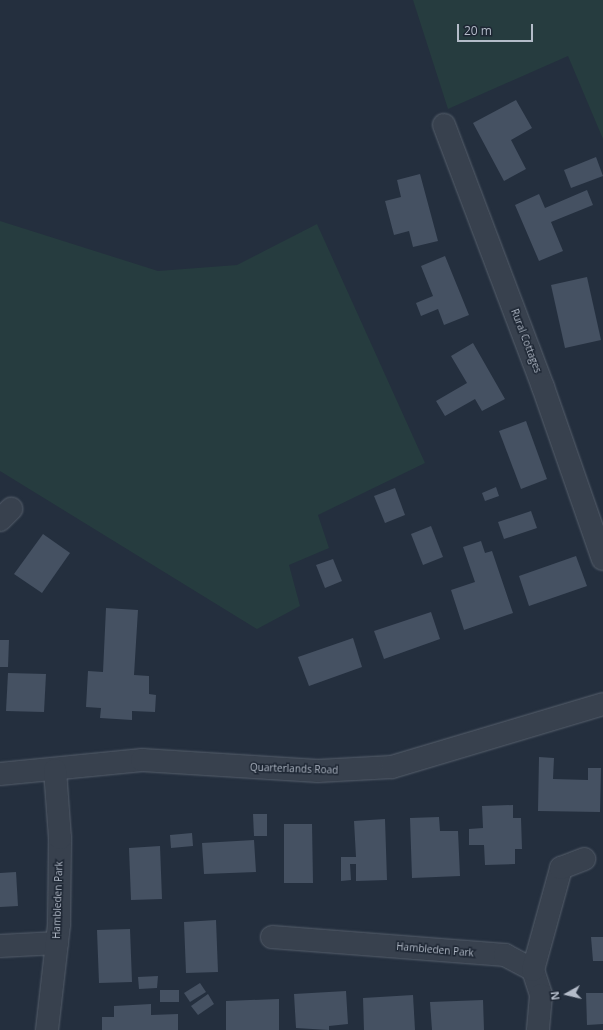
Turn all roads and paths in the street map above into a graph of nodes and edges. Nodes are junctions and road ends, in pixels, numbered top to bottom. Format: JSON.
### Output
{"nodes":[{"id":1,"x":444,"y":125,"type":"dead end"},
{"id":2,"x":603,"y":559,"type":"edge"},
{"id":3,"x":603,"y":704,"type":"edge"},
{"id":4,"x":55,"y":770,"type":"junction"},
{"id":5,"x":0,"y":774,"type":"edge"},
{"id":6,"x":584,"y":859,"type":"dead end"},
{"id":7,"x":272,"y":936,"type":"dead end"},
{"id":8,"x":57,"y":943,"type":"junction"},
{"id":9,"x":0,"y":946,"type":"edge"},
{"id":10,"x":533,"y":970,"type":"junction"},
{"id":11,"x":48,"y":1030,"type":"edge"},
{"id":12,"x":538,"y":1030,"type":"edge"}],
"edges":[{"from":1,"to":2,"type":"street","name":"Rural Cottages"},
{"from":3,"to":4,"type":"street","name":"Quarterlands Road"},
{"from":4,"to":5,"type":"street","name":"Quarterlands Road"},
{"from":4,"to":8,"type":"street","name":"Hambleden Park"},
{"from":6,"to":10,"type":"street"},
{"from":7,"to":10,"type":"street","name":"Hambleden Park"},
{"from":8,"to":9,"type":"street"},
{"from":8,"to":11,"type":"street","name":"Hambleden Park"},
{"from":10,"to":12,"type":"street"}]}
